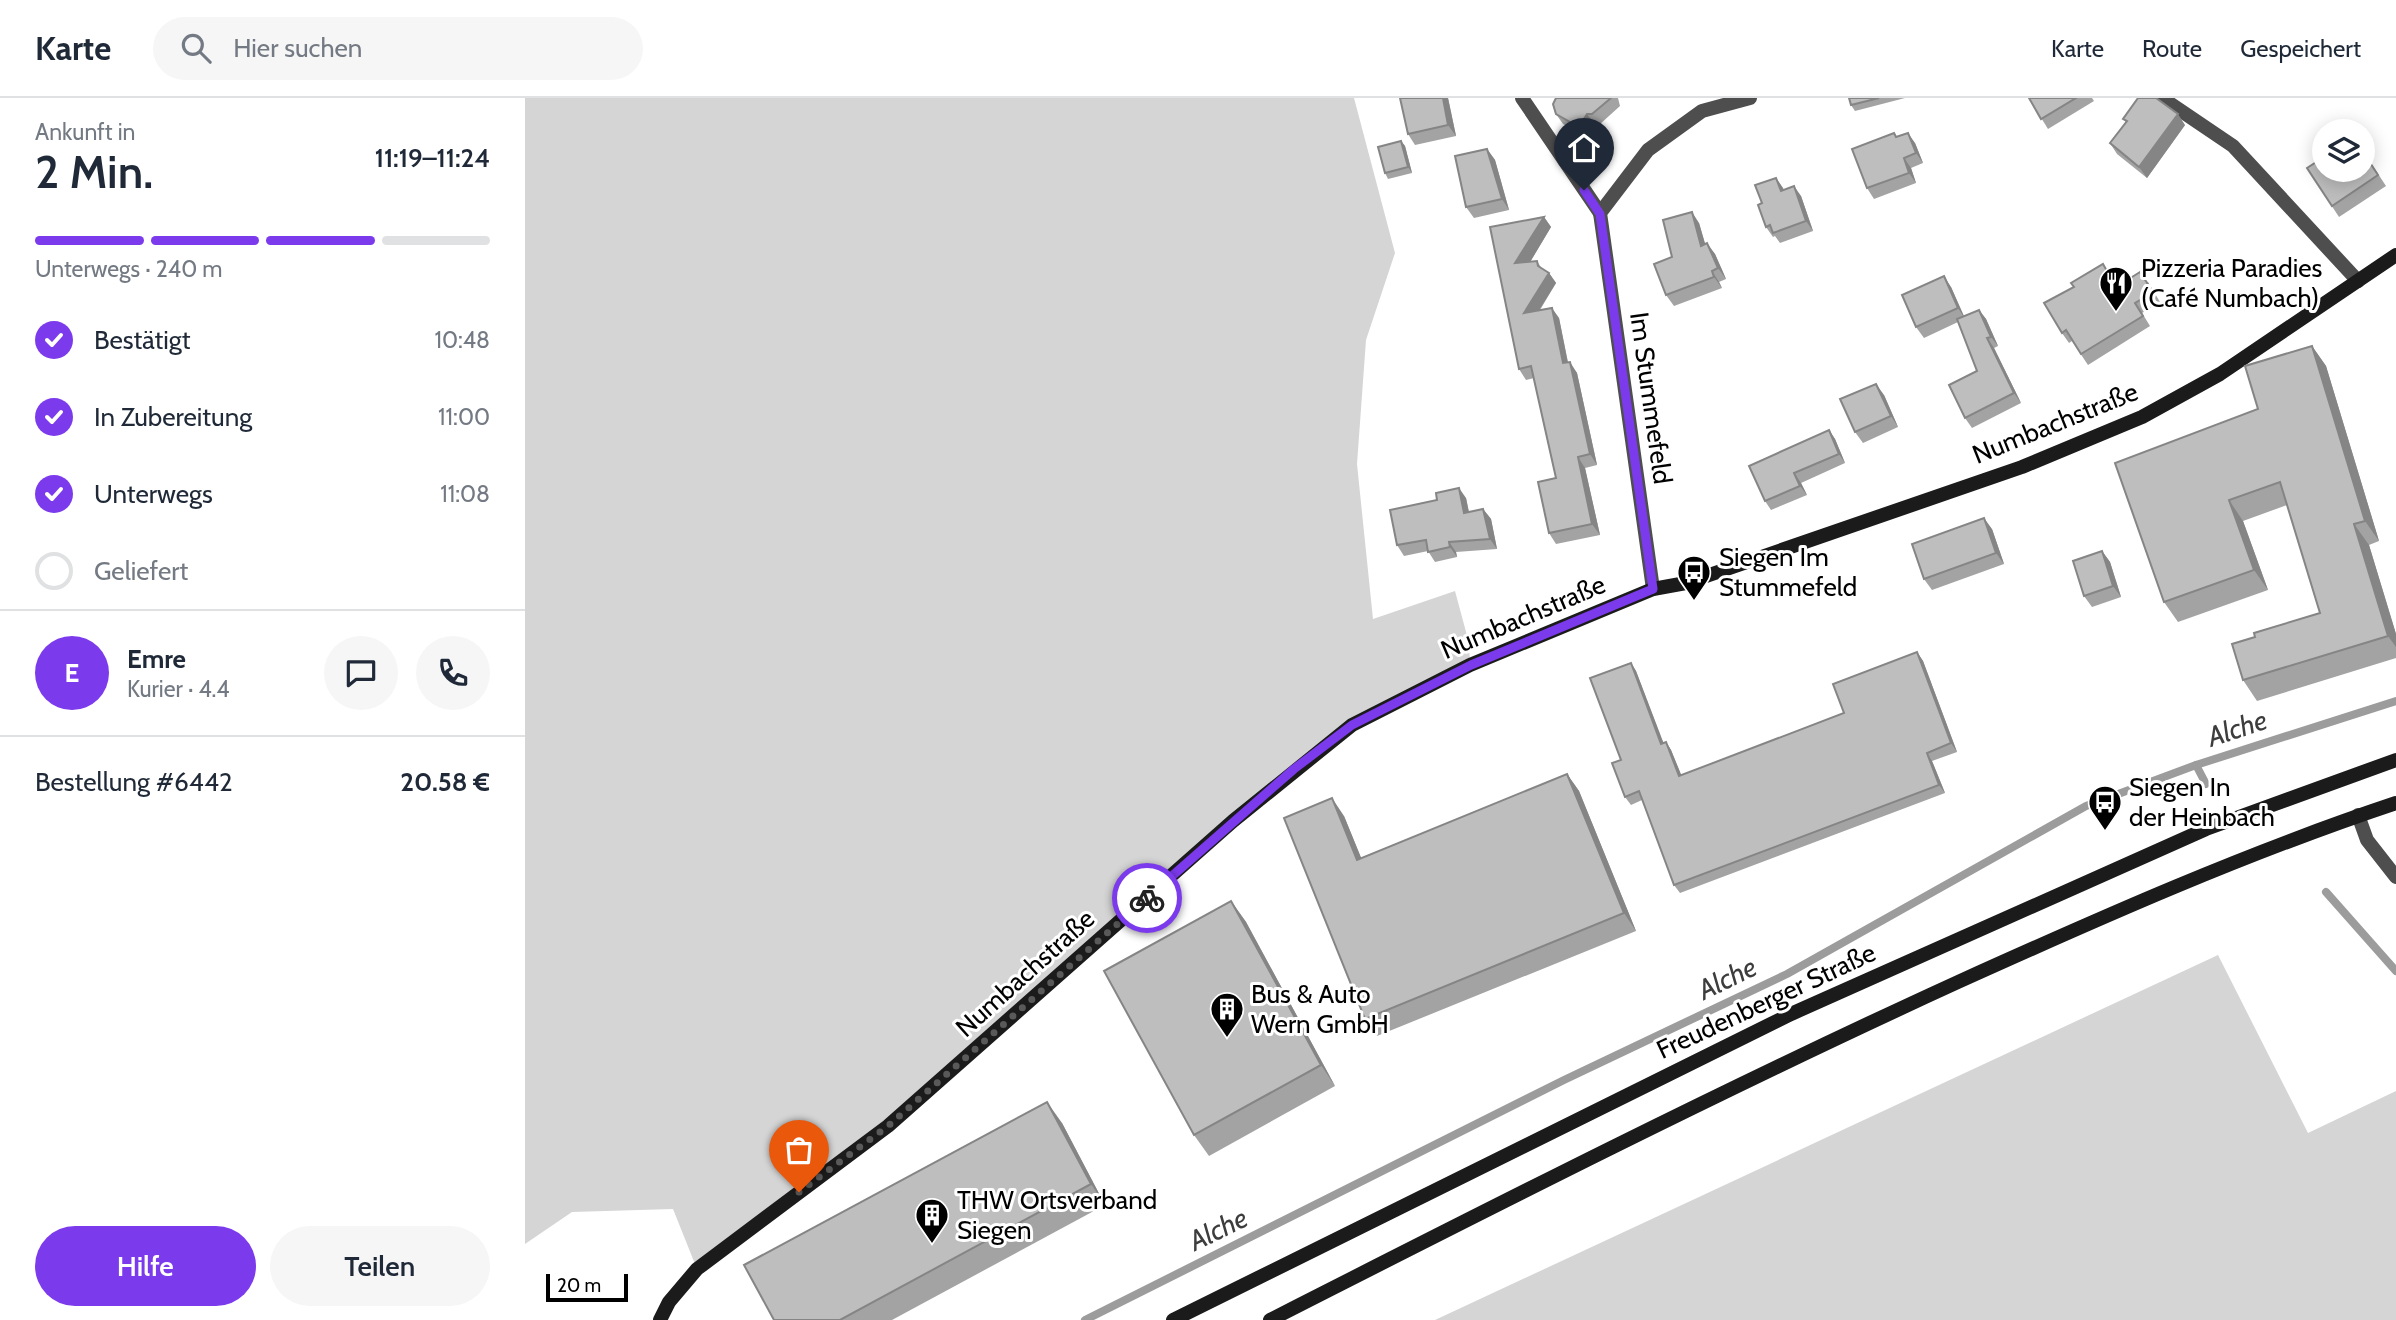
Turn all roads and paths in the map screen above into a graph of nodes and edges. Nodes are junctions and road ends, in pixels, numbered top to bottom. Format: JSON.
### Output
{"nodes":[{"id":1,"x":1522,"y":98,"type":"edge"},
{"id":2,"x":1750,"y":98,"type":"edge"},
{"id":3,"x":2162,"y":98,"type":"edge"},
{"id":4,"x":1600,"y":214,"type":"junction"},
{"id":5,"x":2396,"y":255,"type":"edge"},
{"id":6,"x":2358,"y":281,"type":"junction"},
{"id":7,"x":1653,"y":589,"type":"junction"},
{"id":8,"x":2396,"y":760,"type":"edge"},
{"id":9,"x":2396,"y":803,"type":"edge"},
{"id":10,"x":2358,"y":816,"type":"junction"},
{"id":11,"x":2396,"y":877,"type":"edge"},
{"id":12,"x":660,"y":1320,"type":"edge"},
{"id":13,"x":1173,"y":1320,"type":"edge"},
{"id":14,"x":1270,"y":1320,"type":"edge"}],
"edges":[{"from":1,"to":4,"type":"street","name":"Im Stummefeld"},
{"from":2,"to":4,"type":"street"},
{"from":3,"to":6,"type":"street"},
{"from":4,"to":7,"type":"street","name":"Im Stummefeld"},
{"from":5,"to":6,"type":"main road","name":"Numbachstraße"},
{"from":6,"to":7,"type":"main road","name":"Numbachstraße"},
{"from":7,"to":12,"type":"main road","name":"Numbachstraße"},
{"from":8,"to":13,"type":"main road","name":"Freudenberger Straße"},
{"from":9,"to":10,"type":"main road"},
{"from":10,"to":11,"type":"street"},
{"from":10,"to":14,"type":"main road"}]}
